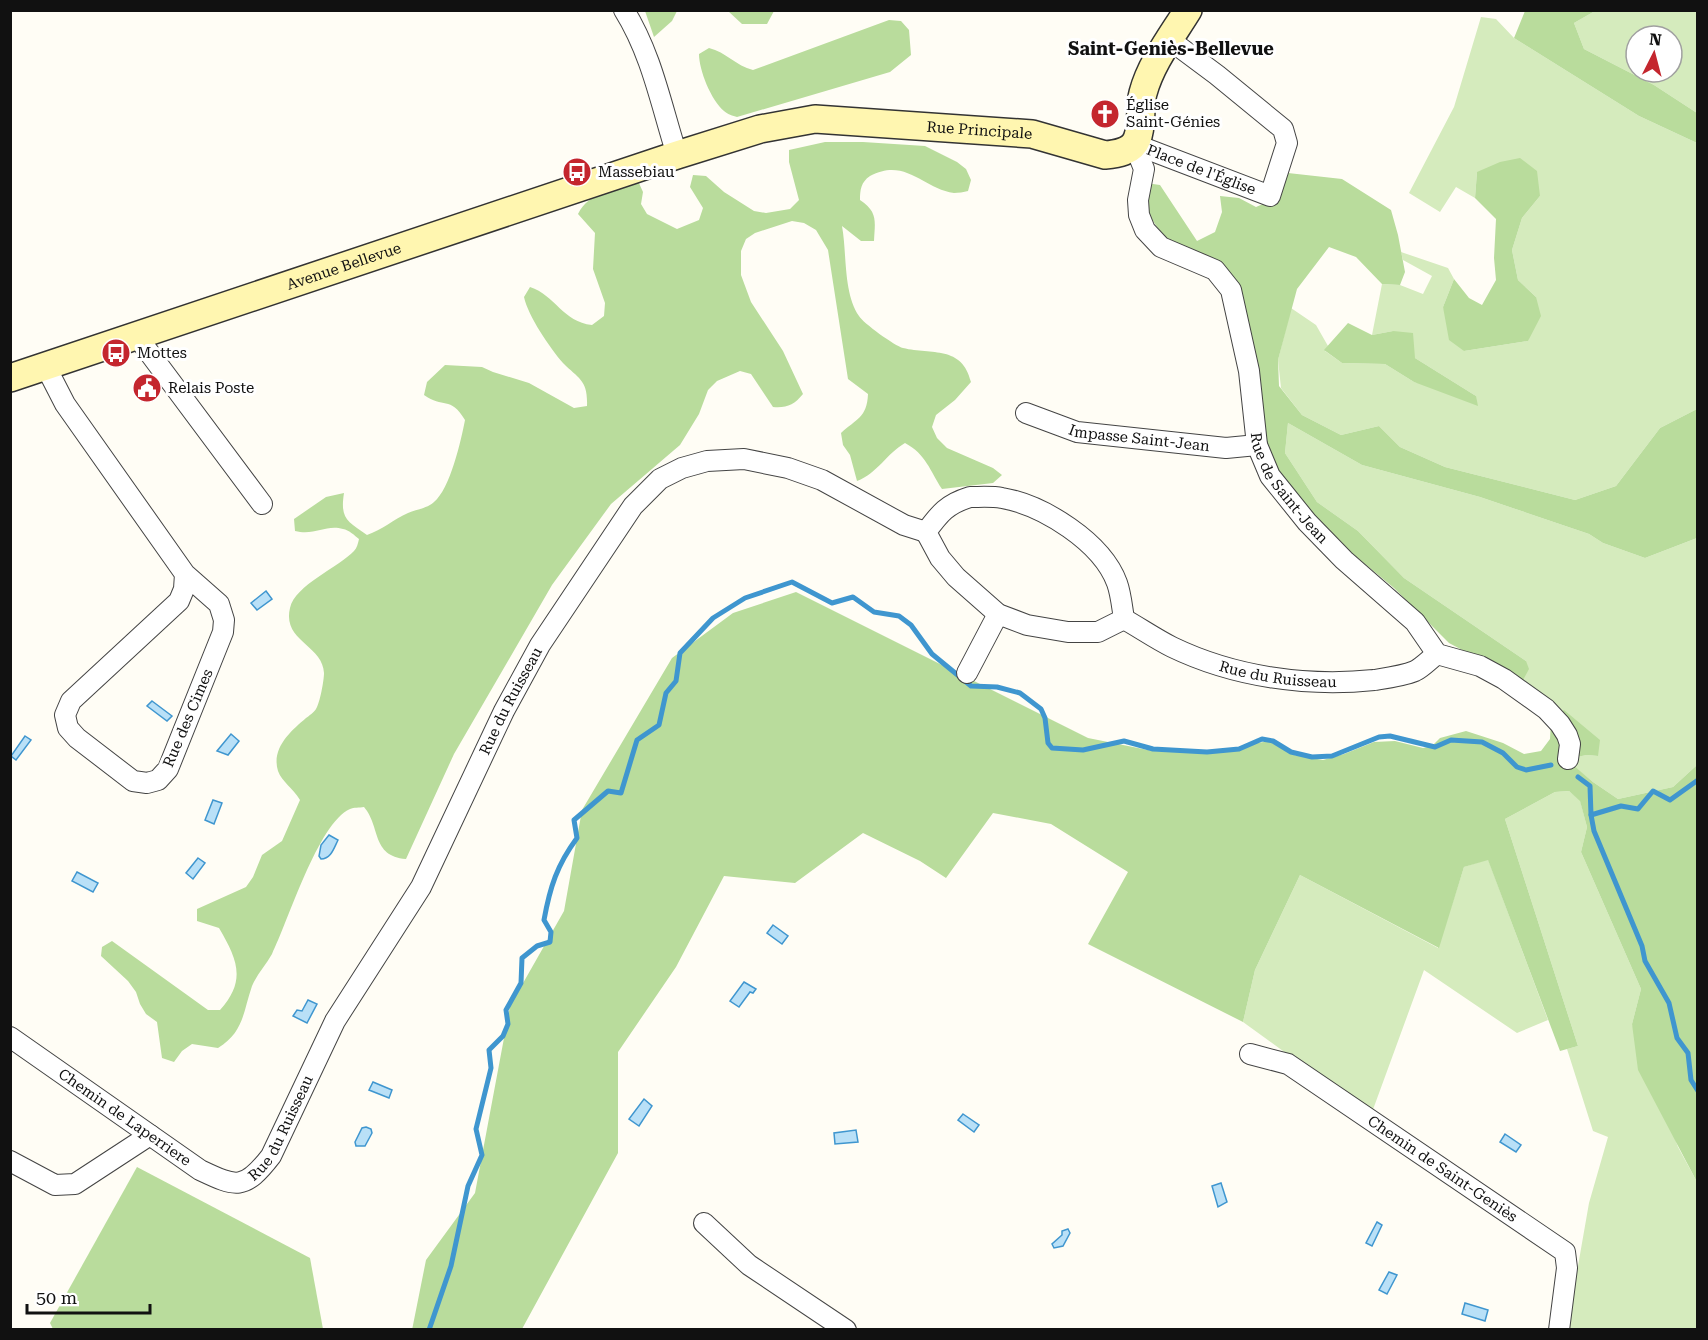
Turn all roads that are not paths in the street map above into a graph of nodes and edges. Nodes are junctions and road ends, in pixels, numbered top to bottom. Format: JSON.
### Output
{"nodes":[{"id":1,"x":624,"y":10,"type":"edge"},
{"id":2,"x":1188,"y":10,"type":"edge"},
{"id":3,"x":1170,"y":40,"type":"junction"},
{"id":4,"x":1134,"y":144,"type":"junction"},
{"id":5,"x":677,"y":154,"type":"junction"},
{"id":6,"x":136,"y":335,"type":"junction"},
{"id":7,"x":46,"y":367,"type":"junction"},
{"id":8,"x":10,"y":378,"type":"edge"},
{"id":9,"x":1026,"y":413,"type":"dead end"},
{"id":10,"x":1257,"y":445,"type":"junction"},
{"id":11,"x":262,"y":504,"type":"dead end"},
{"id":12,"x":926,"y":532,"type":"junction"},
{"id":13,"x":185,"y":574,"type":"junction"},
{"id":14,"x":998,"y":614,"type":"junction"},
{"id":15,"x":1124,"y":619,"type":"junction"},
{"id":16,"x":1437,"y":654,"type":"junction"},
{"id":17,"x":967,"y":673,"type":"dead end"},
{"id":18,"x":1568,"y":759,"type":"dead end"},
{"id":19,"x":10,"y":1037,"type":"edge"},
{"id":20,"x":1250,"y":1054,"type":"dead end"},
{"id":21,"x":150,"y":1135,"type":"junction"},
{"id":22,"x":10,"y":1161,"type":"edge"},
{"id":23,"x":244,"y":1182,"type":"joint"},
{"id":24,"x":704,"y":1223,"type":"dead end"},
{"id":25,"x":846,"y":1329,"type":"edge"},
{"id":26,"x":1559,"y":1329,"type":"edge"}],
"edges":[{"from":1,"to":5,"type":"street"},
{"from":2,"to":3,"type":"main road"},
{"from":3,"to":4,"type":"main road"},
{"from":3,"to":4,"type":"street","name":"Place de l'Église"},
{"from":4,"to":5,"type":"main road","name":"Rue Principale"},
{"from":4,"to":10,"type":"street","name":"Rue de Saint-Jean"},
{"from":5,"to":6,"type":"main road","name":"Avenue Bellevue"},
{"from":6,"to":7,"type":"main road","name":"Avenue Bellevue"},
{"from":6,"to":11,"type":"street"},
{"from":7,"to":8,"type":"main road","name":"Avenue Bellevue"},
{"from":7,"to":13,"type":"street","name":"Rue des Cimes"},
{"from":9,"to":10,"type":"street","name":"Impasse Saint-Jean"},
{"from":10,"to":16,"type":"street","name":"Rue de Saint-Jean"},
{"from":12,"to":14,"type":"street"},
{"from":12,"to":15,"type":"street"},
{"from":12,"to":23,"type":"street","name":"Rue du Ruisseau"},
{"from":13,"to":13,"type":"street","name":"Rue des Cimes"},
{"from":14,"to":15,"type":"street"},
{"from":14,"to":17,"type":"street"},
{"from":15,"to":16,"type":"street","name":"Rue du Ruisseau"},
{"from":16,"to":18,"type":"street"},
{"from":19,"to":21,"type":"street","name":"Chemin de Laperriere"},
{"from":20,"to":26,"type":"street","name":"Chemin de Saint-Geniès"},
{"from":21,"to":22,"type":"street"},
{"from":21,"to":23,"type":"street","name":"Chemin de Laperriere"},
{"from":24,"to":25,"type":"street"}]}
